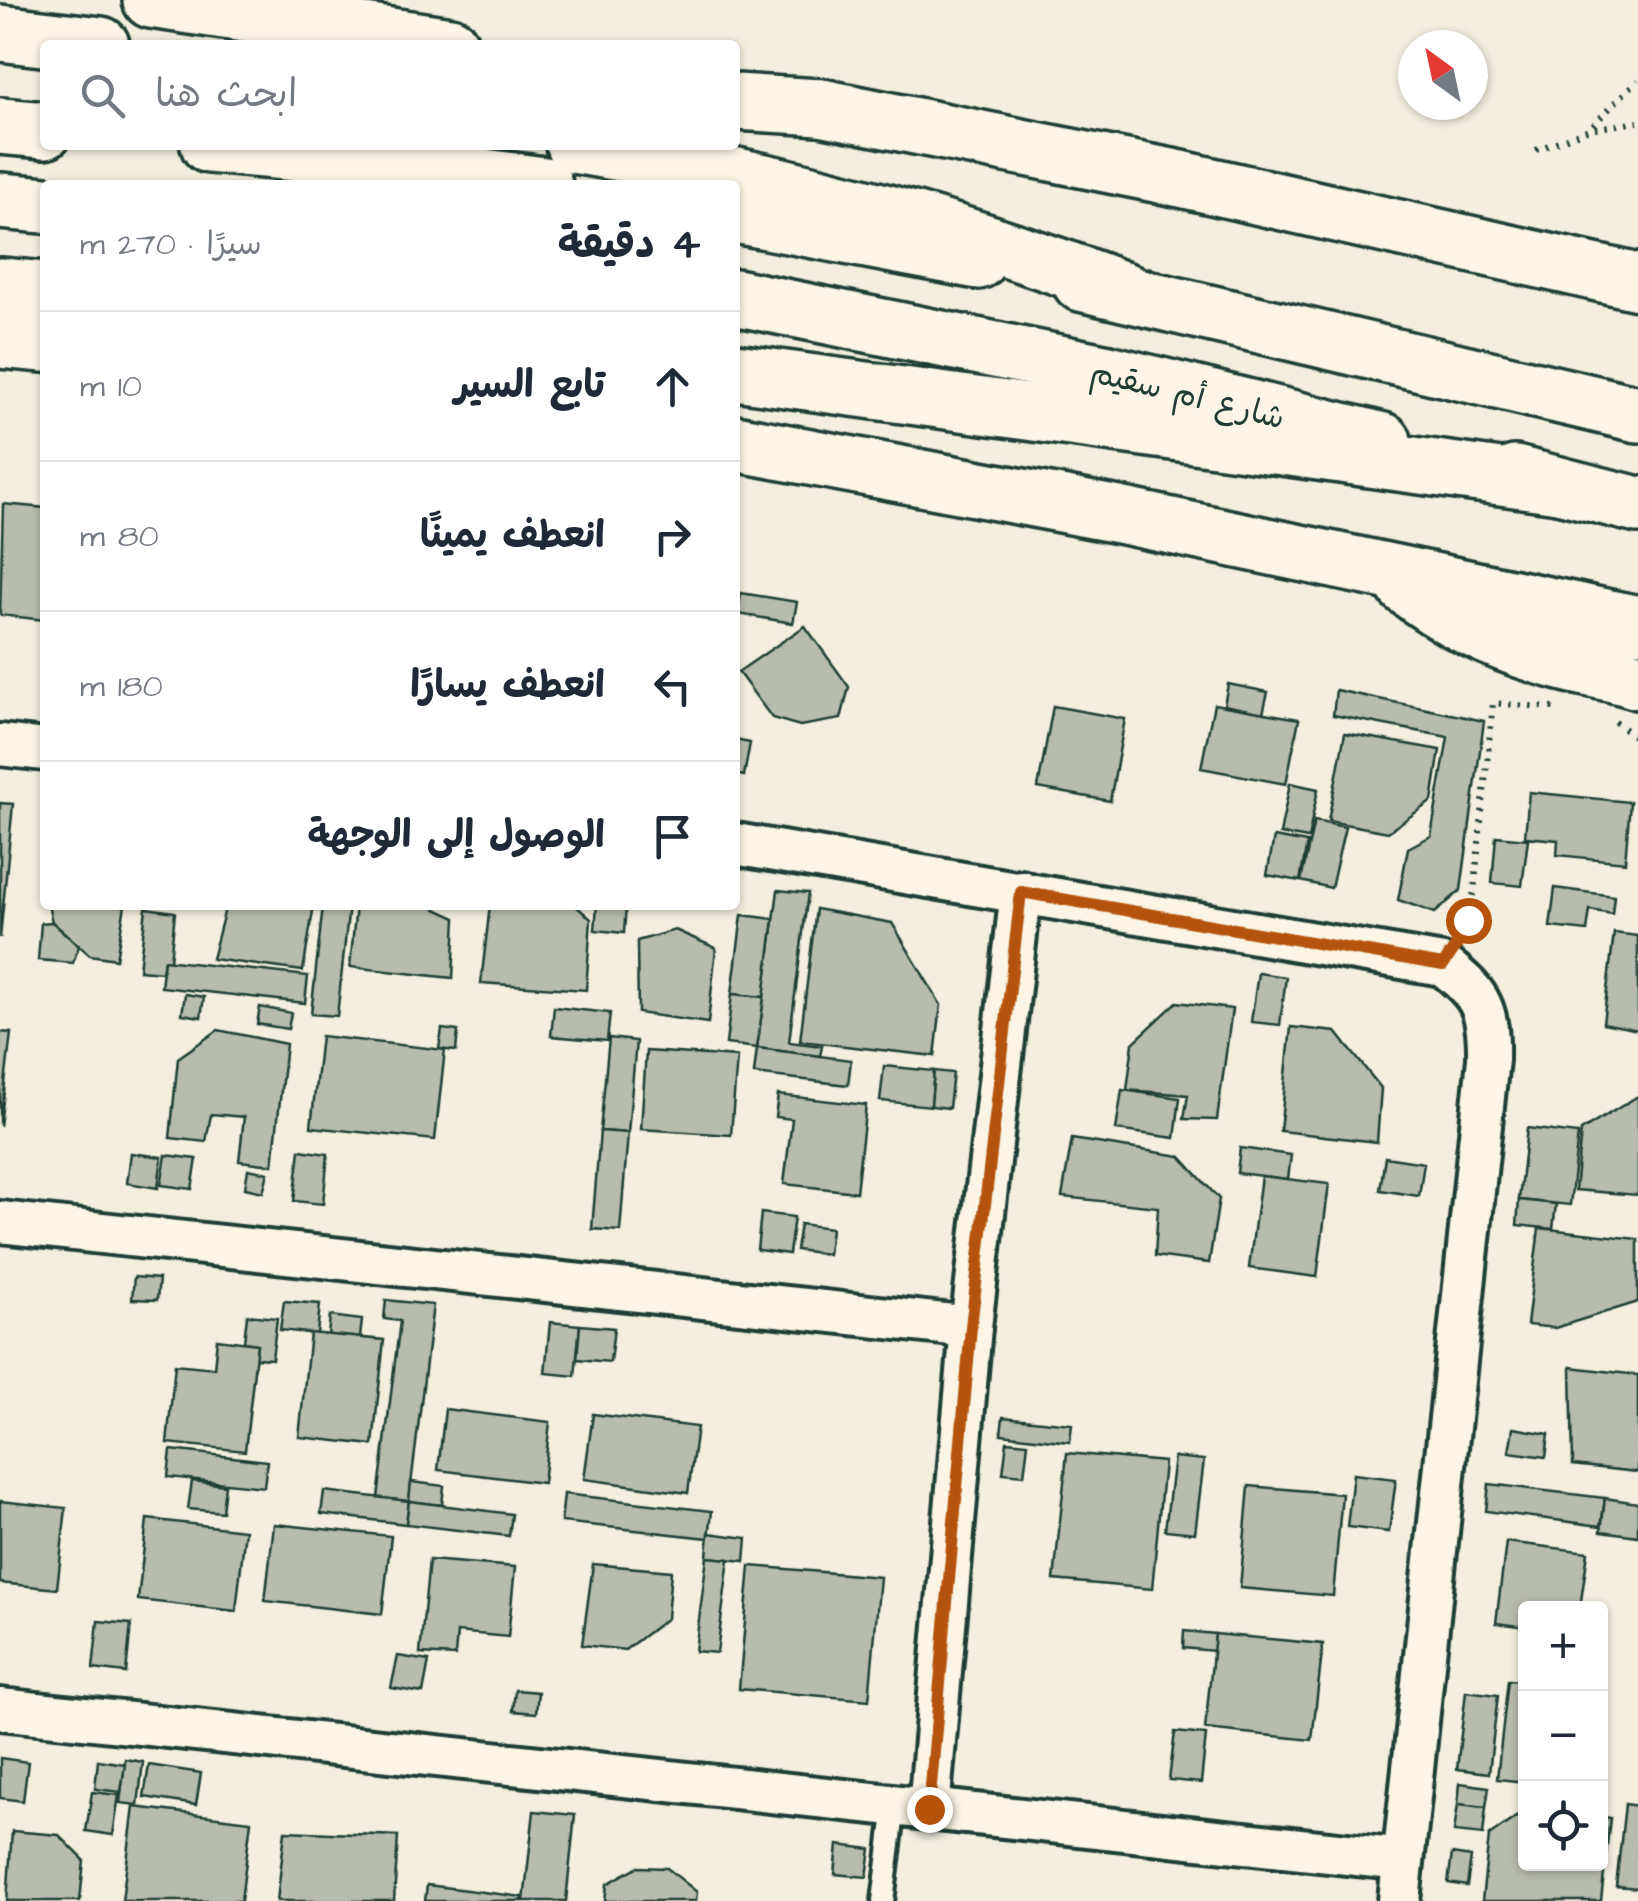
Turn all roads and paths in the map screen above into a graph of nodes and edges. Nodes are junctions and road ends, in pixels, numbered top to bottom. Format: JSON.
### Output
{"nodes":[{"id":1,"x":151,"y":0,"type":"edge"},
{"id":2,"x":0,"y":33,"type":"edge"},
{"id":3,"x":59,"y":40,"type":"edge"},
{"id":4,"x":417,"y":40,"type":"edge"},
{"id":5,"x":0,"y":56,"type":"edge"},
{"id":6,"x":40,"y":62,"type":"edge"},
{"id":7,"x":1638,"y":80,"type":"edge"},
{"id":8,"x":740,"y":94,"type":"edge"},
{"id":9,"x":740,"y":102,"type":"edge"},
{"id":10,"x":821,"y":108,"type":"junction"},
{"id":11,"x":1638,"y":122,"type":"edge"},
{"id":12,"x":0,"y":126,"type":"edge"},
{"id":13,"x":1589,"y":128,"type":"junction"},
{"id":14,"x":40,"y":130,"type":"edge"},
{"id":15,"x":262,"y":150,"type":"edge"},
{"id":16,"x":604,"y":150,"type":"edge"},
{"id":17,"x":1536,"y":150,"type":"dead end"},
{"id":18,"x":507,"y":180,"type":"edge"},
{"id":19,"x":0,"y":201,"type":"edge"},
{"id":20,"x":40,"y":205,"type":"edge"},
{"id":21,"x":740,"y":216,"type":"edge"},
{"id":22,"x":1638,"y":282,"type":"edge"},
{"id":23,"x":0,"y":286,"type":"edge"},
{"id":24,"x":40,"y":290,"type":"edge"},
{"id":25,"x":1128,"y":292,"type":"junction"},
{"id":26,"x":740,"y":298,"type":"edge"},
{"id":27,"x":0,"y":340,"type":"edge"},
{"id":28,"x":40,"y":344,"type":"edge"},
{"id":29,"x":740,"y":373,"type":"edge"},
{"id":30,"x":1638,"y":414,"type":"edge"},
{"id":31,"x":740,"y":444,"type":"edge"},
{"id":32,"x":1560,"y":485,"type":"junction"},
{"id":33,"x":1638,"y":505,"type":"edge"},
{"id":34,"x":1383,"y":568,"type":"junction"},
{"id":35,"x":1638,"y":624,"type":"edge"},
{"id":36,"x":1620,"y":699,"type":"edge"},
{"id":37,"x":1570,"y":710,"type":"dead end"},
{"id":38,"x":1638,"y":739,"type":"edge"},
{"id":39,"x":0,"y":744,"type":"edge"},
{"id":40,"x":40,"y":749,"type":"edge"},
{"id":41,"x":740,"y":845,"type":"edge"},
{"id":42,"x":1021,"y":892,"type":"junction"},
{"id":43,"x":1443,"y":965,"type":"junction"},
{"id":44,"x":0,"y":1222,"type":"edge"},
{"id":45,"x":971,"y":1327,"type":"junction"},
{"id":46,"x":0,"y":1710,"type":"edge"},
{"id":47,"x":912,"y":1807,"type":"junction"},
{"id":48,"x":1403,"y":1860,"type":"junction"},
{"id":49,"x":883,"y":1901,"type":"edge"},
{"id":50,"x":1399,"y":1901,"type":"edge"}],
"edges":[{"from":1,"to":4,"type":"main road"},
{"from":2,"to":3,"type":"main road"},
{"from":5,"to":6,"type":"main road"},
{"from":7,"to":13,"type":"path"},
{"from":8,"to":10,"type":"main road"},
{"from":9,"to":10,"type":"main road"},
{"from":10,"to":22,"type":"main road"},
{"from":11,"to":13,"type":"path"},
{"from":12,"to":14,"type":"main road"},
{"from":13,"to":17,"type":"path"},
{"from":15,"to":18,"type":"main road"},
{"from":16,"to":25,"type":"main road"},
{"from":19,"to":20,"type":"main road"},
{"from":21,"to":25,"type":"main road"},
{"from":23,"to":24,"type":"main road"},
{"from":25,"to":30,"type":"main road"},
{"from":26,"to":32,"type":"main road","name":"شارع أم سقيم"},
{"from":27,"to":28,"type":"main road"},
{"from":29,"to":32,"type":"main road"},
{"from":31,"to":34,"type":"main road"},
{"from":32,"to":33,"type":"main road","name":"شارع أم سقيم"},
{"from":34,"to":35,"type":"main road"},
{"from":34,"to":36,"type":"main road"},
{"from":36,"to":38,"type":"path"},
{"from":37,"to":43,"type":"path"},
{"from":39,"to":40,"type":"street"},
{"from":41,"to":42,"type":"street"},
{"from":42,"to":43,"type":"street"},
{"from":42,"to":45,"type":"street"},
{"from":43,"to":48,"type":"street"},
{"from":44,"to":45,"type":"street"},
{"from":45,"to":47,"type":"street"},
{"from":46,"to":47,"type":"street"},
{"from":47,"to":48,"type":"street"},
{"from":47,"to":49,"type":"lane"},
{"from":48,"to":50,"type":"street"}]}
